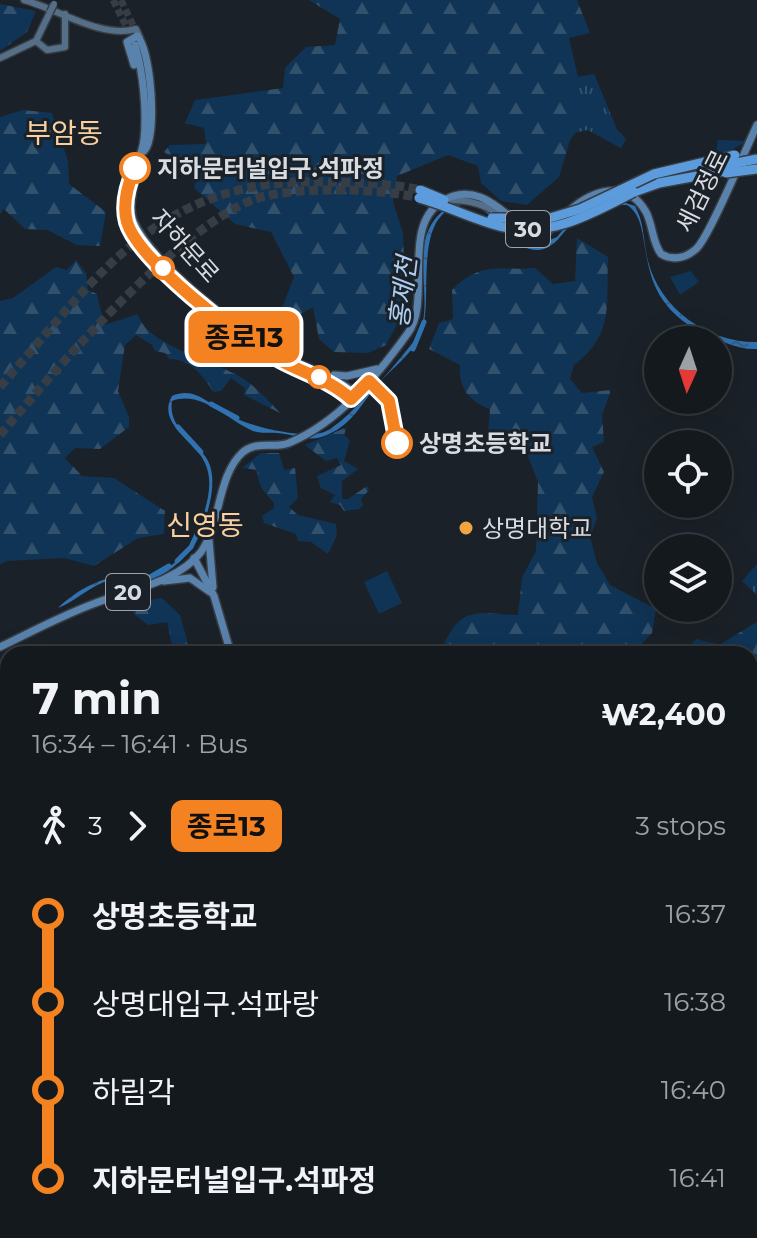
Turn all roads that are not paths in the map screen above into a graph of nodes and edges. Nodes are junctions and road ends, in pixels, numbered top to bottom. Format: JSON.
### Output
{"nodes":[{"id":1,"x":24,"y":0,"type":"edge"},
{"id":2,"x":54,"y":2,"type":"edge"},
{"id":3,"x":65,"y":14,"type":"junction"},
{"id":4,"x":113,"y":29,"type":"junction"},
{"id":5,"x":136,"y":39,"type":"junction"},
{"id":6,"x":36,"y":41,"type":"junction"},
{"id":7,"x":0,"y":58,"type":"edge"},
{"id":8,"x":757,"y":125,"type":"edge"},
{"id":9,"x":745,"y":149,"type":"junction"},
{"id":10,"x":757,"y":164,"type":"edge"},
{"id":11,"x":658,"y":180,"type":"junction"},
{"id":12,"x":633,"y":190,"type":"junction"},
{"id":13,"x":492,"y":218,"type":"junction"},
{"id":14,"x":379,"y":369,"type":"junction"},
{"id":15,"x":362,"y":373,"type":"junction"},
{"id":16,"x":325,"y":374,"type":"junction"},
{"id":17,"x":369,"y":381,"type":"junction"},
{"id":18,"x":334,"y":384,"type":"junction"},
{"id":19,"x":354,"y":396,"type":"junction"},
{"id":20,"x":340,"y":411,"type":"junction"},
{"id":21,"x":211,"y":526,"type":"junction"},
{"id":22,"x":194,"y":558,"type":"junction"},
{"id":23,"x":151,"y":584,"type":"junction"},
{"id":24,"x":214,"y":596,"type":"junction"},
{"id":25,"x":2,"y":646,"type":"edge"},
{"id":26,"x":229,"y":646,"type":"edge"}],
"edges":[{"from":1,"to":3,"type":"street"},
{"from":2,"to":6,"type":"street","bridge":true},
{"from":3,"to":4,"type":"street"},
{"from":3,"to":6,"type":"street"},
{"from":4,"to":5,"type":"street"},
{"from":4,"to":5,"type":"street"},
{"from":5,"to":16,"type":"main road","name":"자하문로"},
{"from":5,"to":18,"type":"main road","name":"자하문로"},
{"from":6,"to":7,"type":"street"},
{"from":8,"to":9,"type":"main road","name":"세검정로"},
{"from":9,"to":13,"type":"highway","bridge":true},
{"from":9,"to":14,"type":"main road","name":"세검정로"},
{"from":10,"to":11,"type":"highway","number":"30","bridge":true},
{"from":10,"to":11,"type":"highway","number":"30","bridge":true},
{"from":11,"to":12,"type":"highway","number":"30"},
{"from":12,"to":13,"type":"highway","number":"30","bridge":true},
{"from":12,"to":13,"type":"highway","number":"30","bridge":true},
{"from":14,"to":15,"type":"main road"},
{"from":14,"to":17,"type":"main road","name":"세검정로"},
{"from":15,"to":16,"type":"main road"},
{"from":15,"to":17,"type":"main road"},
{"from":16,"to":19,"type":"main road","name":"자하문로"},
{"from":17,"to":19,"type":"main road","name":"세검정로"},
{"from":18,"to":19,"type":"main road","name":"자하문로"},
{"from":18,"to":20,"type":"main road"},
{"from":19,"to":20,"type":"main road","name":"세검정로"},
{"from":20,"to":21,"type":"main road","name":"세검정로"},
{"from":21,"to":22,"type":"main road","name":"세검정로"},
{"from":21,"to":24,"type":"main road"},
{"from":22,"to":23,"type":"main road","number":"20"},
{"from":22,"to":24,"type":"main road"},
{"from":23,"to":24,"type":"main road"},
{"from":23,"to":25,"type":"main road","number":"20"},
{"from":24,"to":26,"type":"main road"}]}
